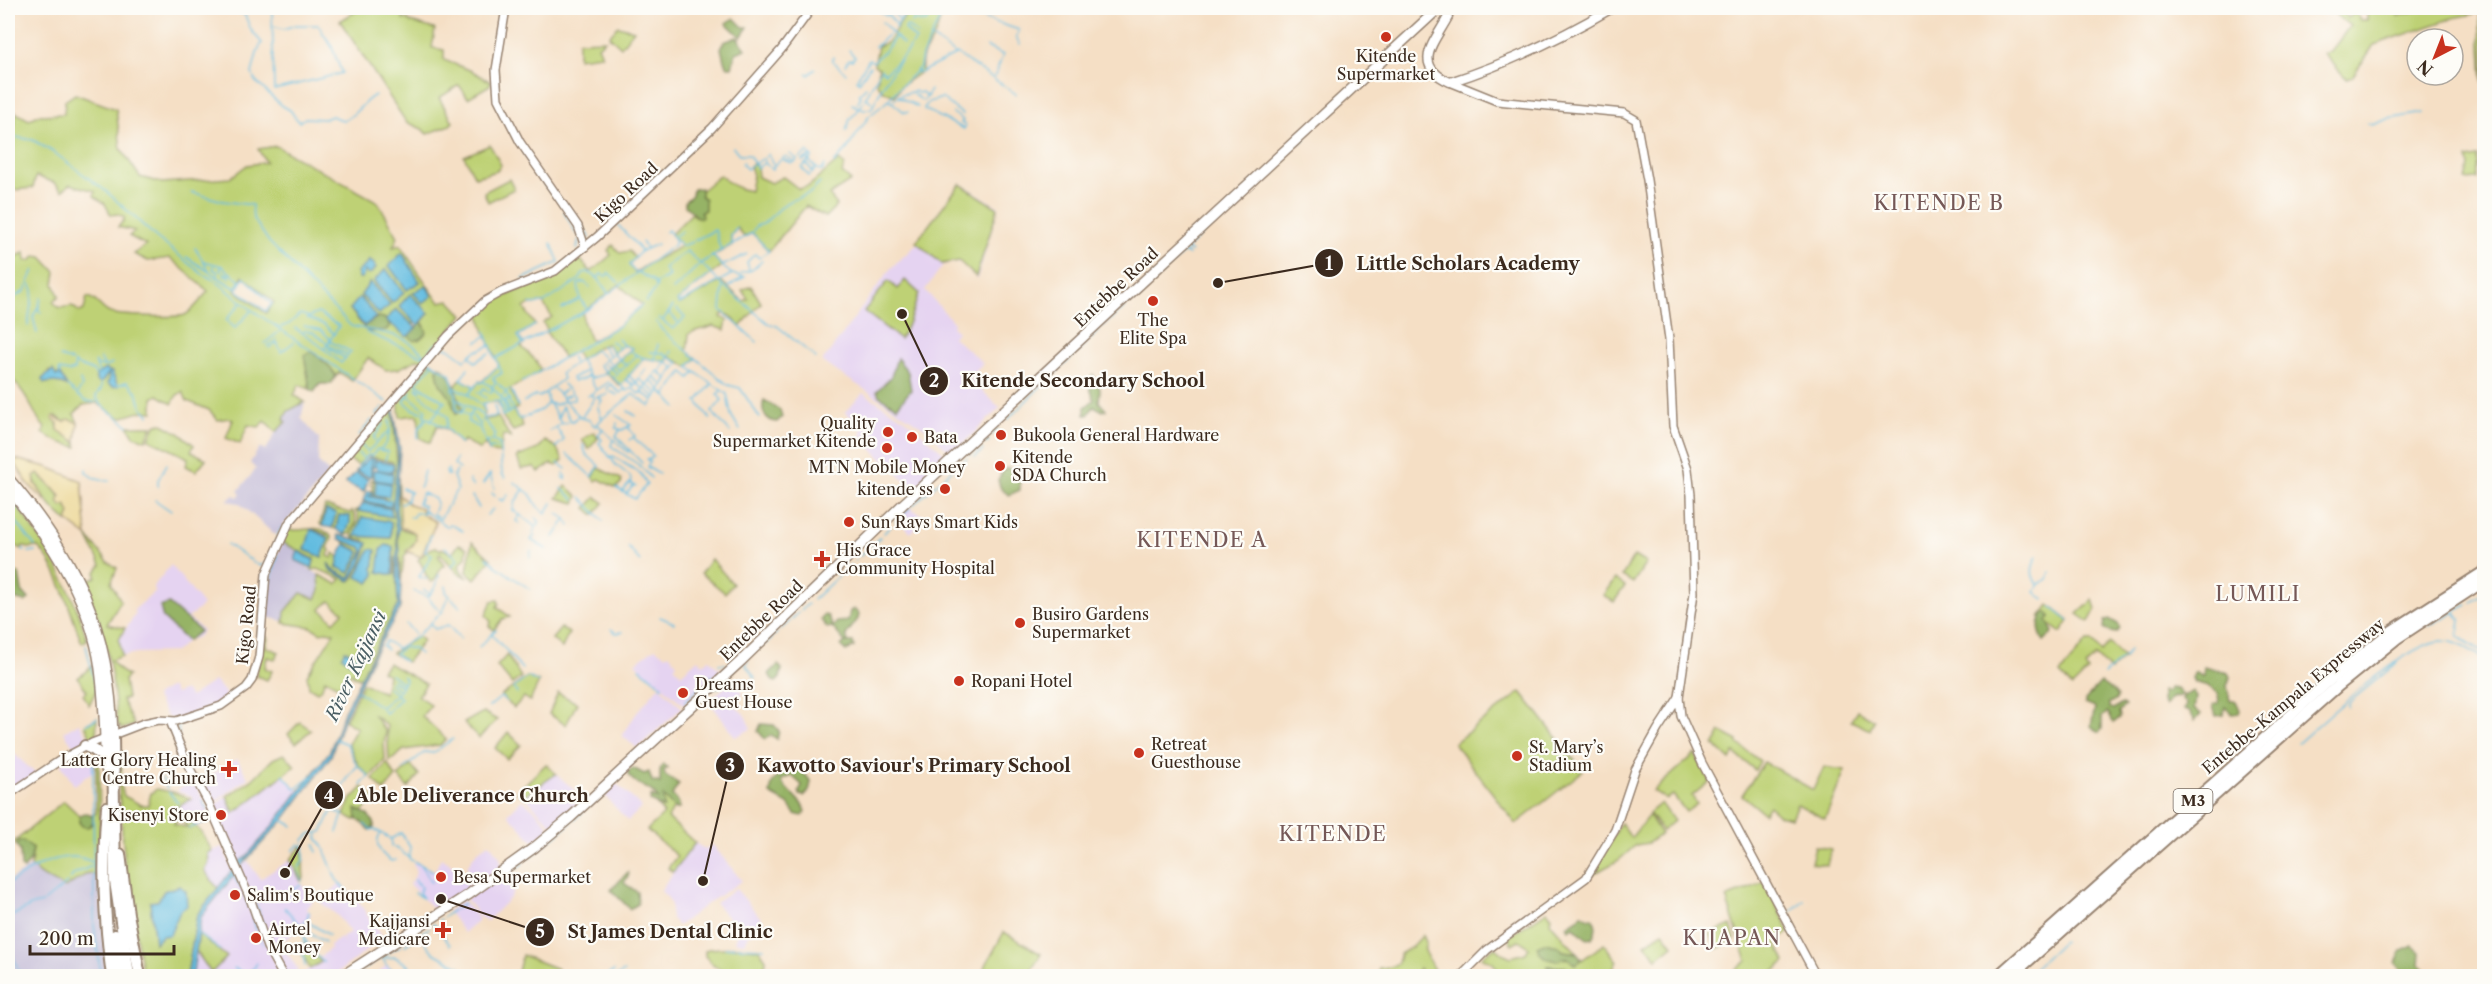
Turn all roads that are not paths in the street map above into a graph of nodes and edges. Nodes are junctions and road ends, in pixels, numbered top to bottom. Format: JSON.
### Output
{"nodes":[{"id":1,"x":506,"y":8,"type":"edge"},
{"id":2,"x":812,"y":8,"type":"edge"},
{"id":3,"x":1441,"y":8,"type":"edge"},
{"id":4,"x":1612,"y":8,"type":"edge"},
{"id":5,"x":1450,"y":82,"type":"junction"},
{"id":6,"x":585,"y":248,"type":"junction"},
{"id":7,"x":8,"y":478,"type":"edge"},
{"id":8,"x":8,"y":488,"type":"edge"},
{"id":9,"x":2484,"y":572,"type":"edge"},
{"id":10,"x":74,"y":579,"type":"junction"},
{"id":11,"x":2484,"y":581,"type":"edge"},
{"id":12,"x":1679,"y":697,"type":"junction"},
{"id":13,"x":170,"y":722,"type":"junction"},
{"id":14,"x":114,"y":735,"type":"junction"},
{"id":15,"x":85,"y":746,"type":"junction"},
{"id":16,"x":106,"y":759,"type":"junction"},
{"id":17,"x":8,"y":795,"type":"edge"},
{"id":18,"x":110,"y":808,"type":"junction"},
{"id":19,"x":112,"y":976,"type":"edge"},
{"id":20,"x":121,"y":976,"type":"edge"},
{"id":21,"x":129,"y":976,"type":"edge"},
{"id":22,"x":140,"y":976,"type":"edge"},
{"id":23,"x":284,"y":976,"type":"edge"},
{"id":24,"x":342,"y":976,"type":"edge"},
{"id":25,"x":1461,"y":976,"type":"edge"},
{"id":26,"x":1816,"y":976,"type":"edge"},
{"id":27,"x":1998,"y":976,"type":"edge"},
{"id":28,"x":2011,"y":976,"type":"edge"}],
"edges":[{"from":1,"to":6,"type":"street"},
{"from":2,"to":6,"type":"street","name":"Kigo Road"},
{"from":3,"to":5,"type":"main road"},
{"from":3,"to":24,"type":"main road","name":"Entebbe Road"},
{"from":4,"to":5,"type":"main road"},
{"from":5,"to":12,"type":"street"},
{"from":6,"to":13,"type":"street","name":"Kigo Road"},
{"from":7,"to":10,"type":"main road"},
{"from":8,"to":10,"type":"main road"},
{"from":9,"to":27,"type":"highway","name":"Entebbe-Kampala Expressway","number":"M3"},
{"from":10,"to":14,"type":"main road"},
{"from":10,"to":14,"type":"main road"},
{"from":11,"to":28,"type":"highway","name":"Entebbe-Kampala Expressway","number":"M3"},
{"from":12,"to":25,"type":"street"},
{"from":12,"to":26,"type":"street"},
{"from":13,"to":14,"type":"street","name":"Kigo Road"},
{"from":13,"to":23,"type":"street"},
{"from":14,"to":15,"type":"street","name":"Kigo Road"},
{"from":14,"to":16,"type":"highway"},
{"from":14,"to":18,"type":"highway"},
{"from":15,"to":16,"type":"highway"},
{"from":15,"to":17,"type":"street","name":"Kigo Road"},
{"from":16,"to":18,"type":"highway"},
{"from":18,"to":19,"type":"highway"},
{"from":18,"to":20,"type":"highway"},
{"from":18,"to":21,"type":"highway"},
{"from":18,"to":22,"type":"highway"}]}
